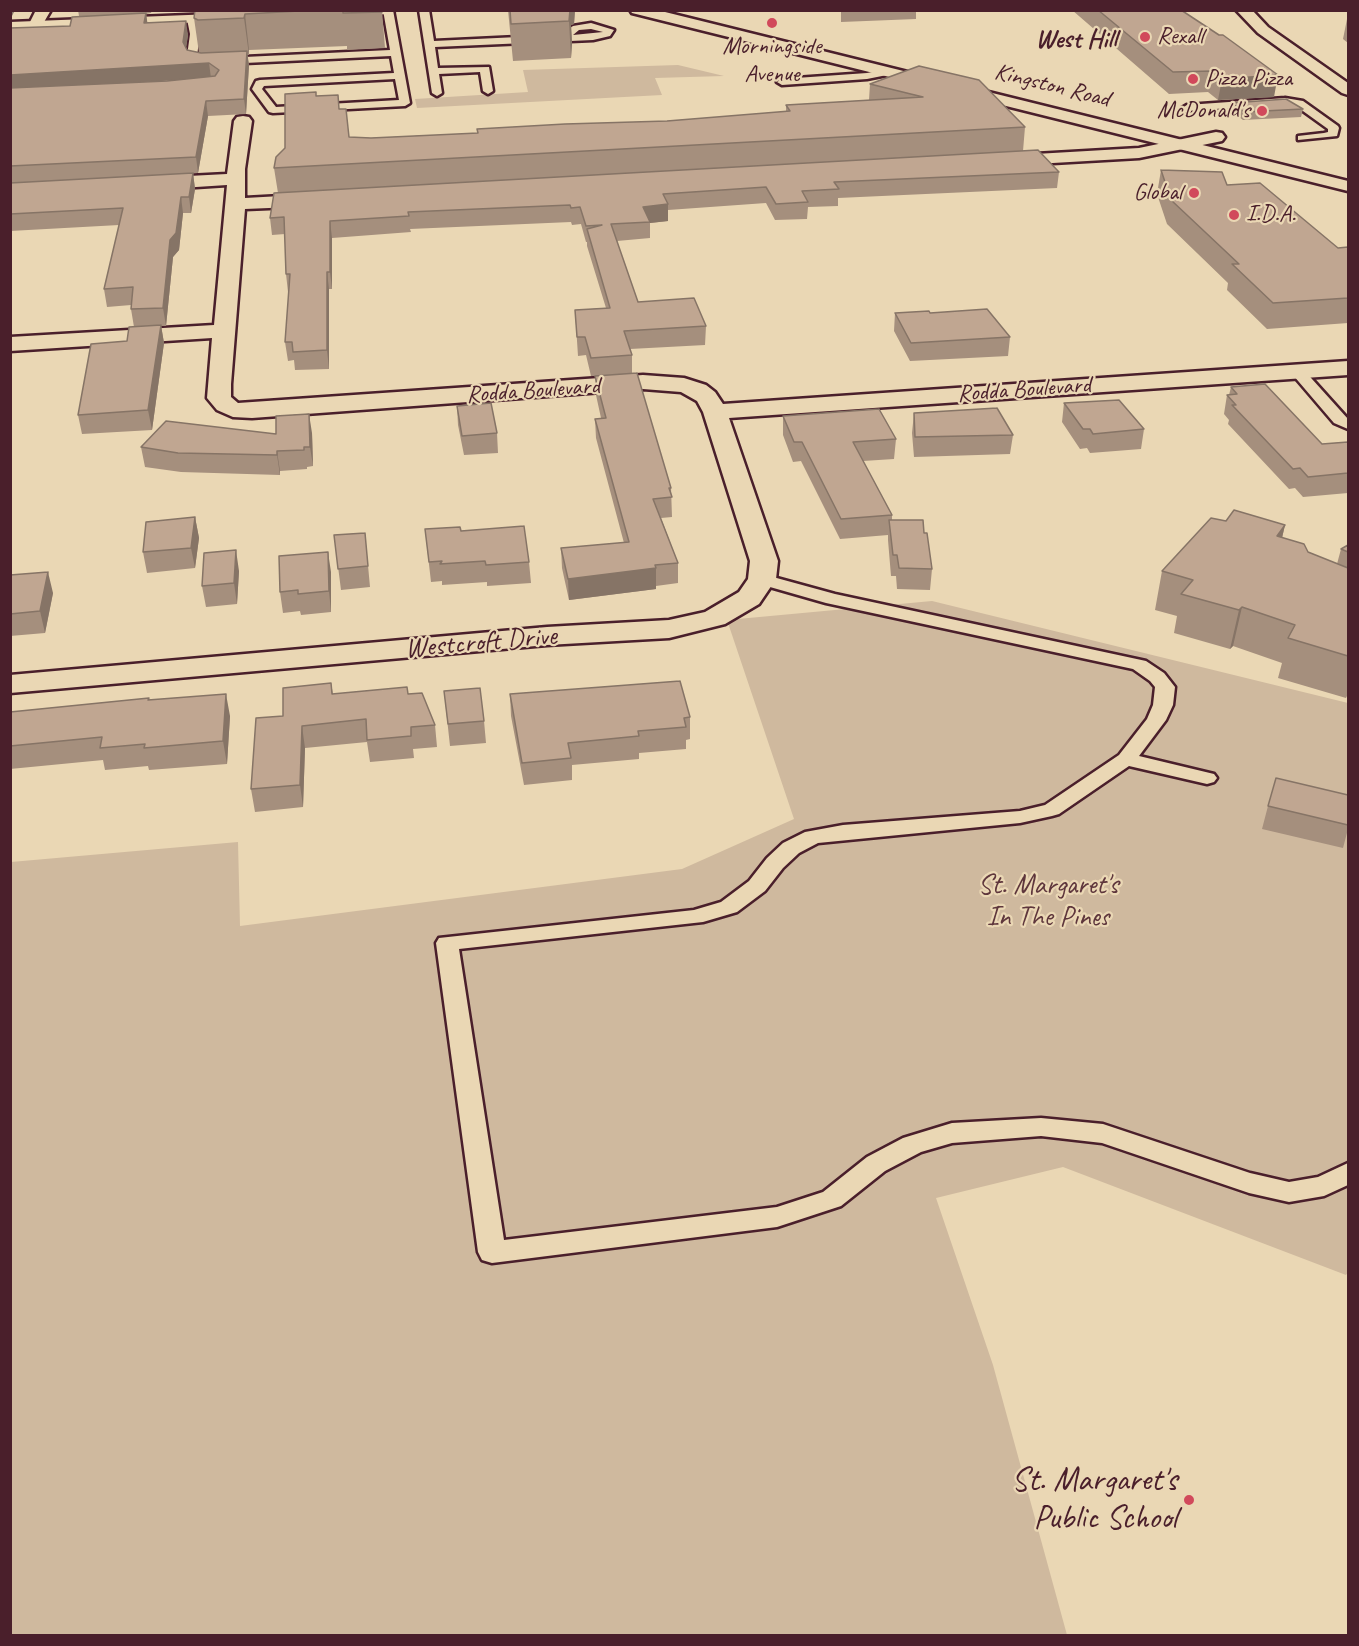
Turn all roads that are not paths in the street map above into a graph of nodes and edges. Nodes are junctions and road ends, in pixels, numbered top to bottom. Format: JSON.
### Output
{"nodes":[{"id":1,"x":44,"y":10,"type":"edge"},
{"id":2,"x":388,"y":10,"type":"edge"},
{"id":3,"x":424,"y":10,"type":"edge"},
{"id":4,"x":637,"y":10,"type":"edge"},
{"id":5,"x":688,"y":10,"type":"edge"},
{"id":6,"x":1244,"y":10,"type":"edge"},
{"id":7,"x":347,"y":11,"type":"edge"},
{"id":8,"x":324,"y":12,"type":"edge"},
{"id":9,"x":1227,"y":15,"type":"dead end"},
{"id":10,"x":256,"y":16,"type":"edge"},
{"id":11,"x":192,"y":19,"type":"junction"},
{"id":12,"x":34,"y":26,"type":"junction"},
{"id":13,"x":10,"y":27,"type":"edge"},
{"id":14,"x":1263,"y":30,"type":"junction"},
{"id":15,"x":561,"y":39,"type":"edge"},
{"id":16,"x":430,"y":44,"type":"junction"},
{"id":17,"x":397,"y":58,"type":"junction"},
{"id":18,"x":286,"y":69,"type":"dead end"},
{"id":19,"x":434,"y":71,"type":"junction"},
{"id":20,"x":888,"y":72,"type":"junction"},
{"id":21,"x":400,"y":76,"type":"junction"},
{"id":22,"x":782,"y":82,"type":"dead end"},
{"id":23,"x":402,"y":89,"type":"junction"},
{"id":24,"x":391,"y":90,"type":"dead end"},
{"id":25,"x":1348,"y":90,"type":"edge"},
{"id":26,"x":488,"y":91,"type":"dead end"},
{"id":27,"x":437,"y":93,"type":"dead end"},
{"id":28,"x":274,"y":95,"type":"dead end"},
{"id":29,"x":262,"y":96,"type":"junction"},
{"id":30,"x":1187,"y":108,"type":"dead end"},
{"id":31,"x":1319,"y":116,"type":"junction"},
{"id":32,"x":243,"y":121,"type":"dead end"},
{"id":33,"x":1216,"y":137,"type":"junction"},
{"id":34,"x":1180,"y":144,"type":"junction"},
{"id":35,"x":980,"y":162,"type":"edge"},
{"id":36,"x":1348,"y":168,"type":"edge"},
{"id":37,"x":235,"y":179,"type":"junction"},
{"id":38,"x":136,"y":185,"type":"edge"},
{"id":39,"x":1348,"y":186,"type":"edge"},
{"id":40,"x":334,"y":199,"type":"edge"},
{"id":41,"x":236,"y":204,"type":"junction"},
{"id":42,"x":223,"y":331,"type":"junction"},
{"id":43,"x":10,"y":344,"type":"edge"},
{"id":44,"x":1348,"y":368,"type":"edge"},
{"id":45,"x":1298,"y":372,"type":"junction"},
{"id":46,"x":715,"y":412,"type":"junction"},
{"id":47,"x":1348,"y":425,"type":"edge"},
{"id":48,"x":762,"y":579,"type":"junction"},
{"id":49,"x":10,"y":684,"type":"edge"},
{"id":50,"x":1126,"y":759,"type":"junction"},
{"id":51,"x":1207,"y":778,"type":"dead end"},
{"id":52,"x":1348,"y":1173,"type":"edge"}],
"edges":[{"from":1,"to":12,"type":"street"},
{"from":2,"to":7,"type":"street"},
{"from":2,"to":17,"type":"lane"},
{"from":3,"to":16,"type":"lane"},
{"from":4,"to":20,"type":"street","name":"Kingston Road"},
{"from":5,"to":33,"type":"street","name":"Kingston Road"},
{"from":6,"to":14,"type":"street"},
{"from":7,"to":8,"type":"street"},
{"from":9,"to":14,"type":"street"},
{"from":10,"to":11,"type":"street"},
{"from":11,"to":12,"type":"street"},
{"from":11,"to":17,"type":"lane"},
{"from":12,"to":13,"type":"street"},
{"from":14,"to":25,"type":"street"},
{"from":15,"to":16,"type":"lane"},
{"from":16,"to":19,"type":"lane"},
{"from":17,"to":18,"type":"lane"},
{"from":17,"to":21,"type":"lane"},
{"from":19,"to":26,"type":"lane"},
{"from":19,"to":27,"type":"lane"},
{"from":20,"to":22,"type":"lane"},
{"from":20,"to":34,"type":"street","name":"Kingston Road"},
{"from":21,"to":23,"type":"lane"},
{"from":21,"to":29,"type":"lane"},
{"from":23,"to":24,"type":"lane"},
{"from":23,"to":29,"type":"lane"},
{"from":28,"to":29,"type":"lane"},
{"from":30,"to":31,"type":"lane"},
{"from":31,"to":31,"type":"lane"},
{"from":32,"to":37,"type":"street","name":"Rodda Boulevard"},
{"from":33,"to":34,"type":"street"},
{"from":33,"to":36,"type":"street","name":"Kingston Road"},
{"from":34,"to":35,"type":"street"},
{"from":34,"to":39,"type":"street","name":"Kingston Road"},
{"from":37,"to":38,"type":"street"},
{"from":37,"to":41,"type":"street","name":"Rodda Boulevard"},
{"from":40,"to":41,"type":"street"},
{"from":41,"to":42,"type":"street","name":"Rodda Boulevard"},
{"from":42,"to":43,"type":"street"},
{"from":42,"to":46,"type":"street","name":"Rodda Boulevard"},
{"from":44,"to":45,"type":"street","name":"Rodda Boulevard"},
{"from":45,"to":46,"type":"street","name":"Rodda Boulevard"},
{"from":45,"to":47,"type":"lane"},
{"from":46,"to":48,"type":"street"},
{"from":48,"to":49,"type":"street","name":"Westcroft Drive"},
{"from":48,"to":50,"type":"lane"},
{"from":50,"to":51,"type":"lane"},
{"from":50,"to":52,"type":"lane"}]}
